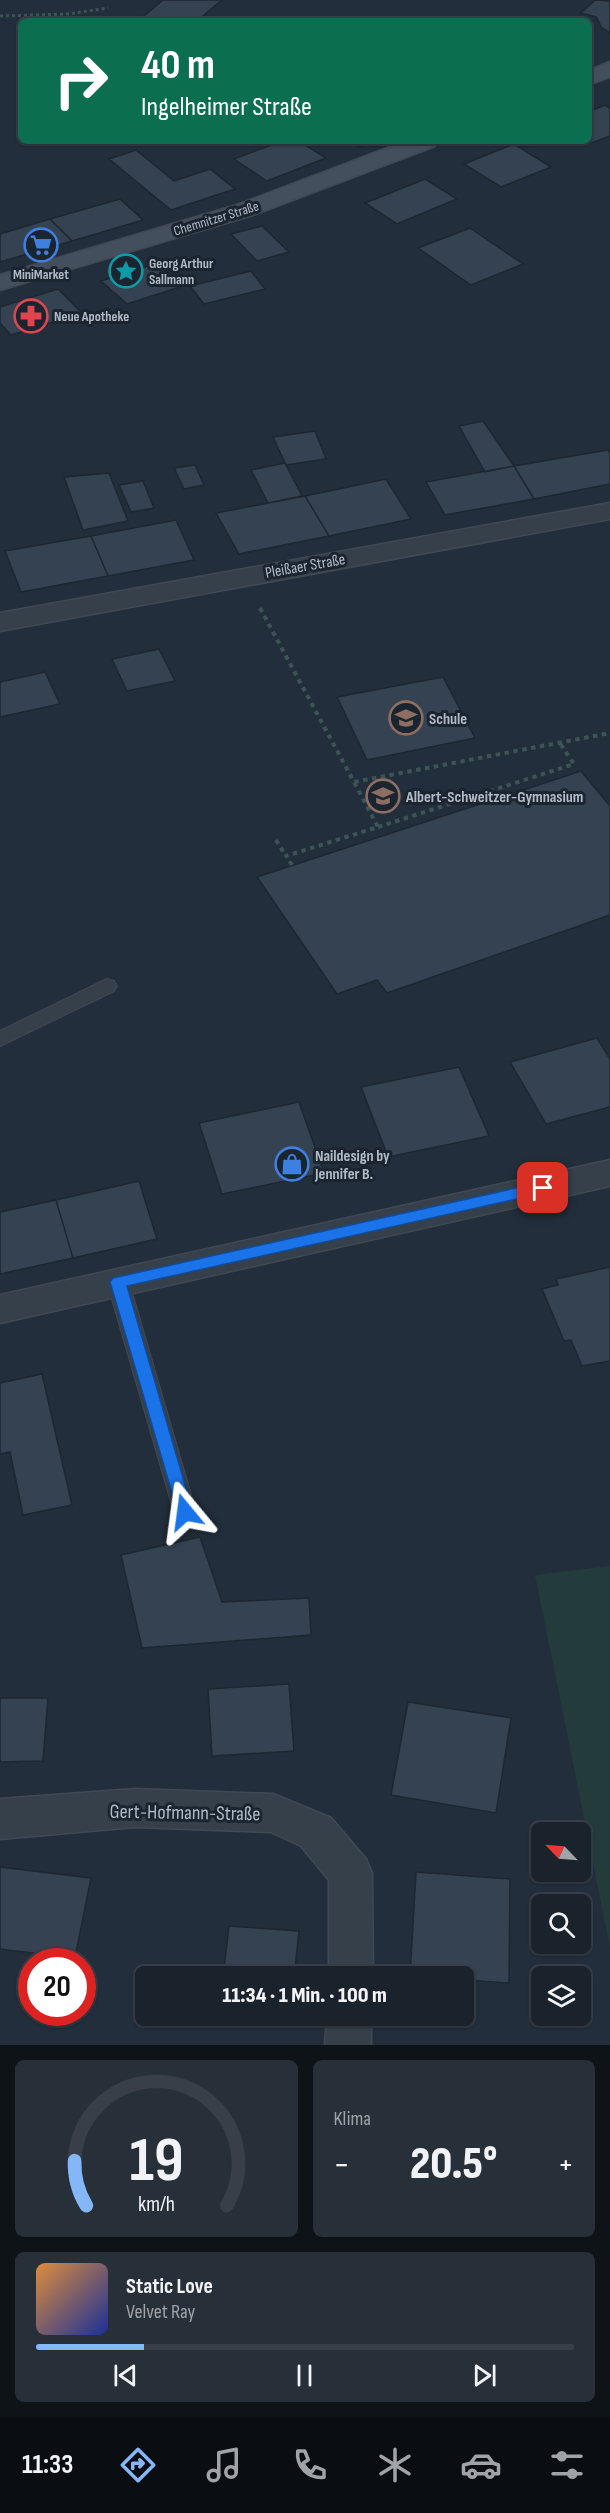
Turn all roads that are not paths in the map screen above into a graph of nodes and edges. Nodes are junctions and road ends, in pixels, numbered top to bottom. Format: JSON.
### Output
{"nodes":[{"id":1,"x":610,"y":69,"type":"edge"},
{"id":2,"x":592,"y":77,"type":"edge"},
{"id":3,"x":419,"y":144,"type":"edge"},
{"id":4,"x":0,"y":284,"type":"edge"},
{"id":5,"x":610,"y":511,"type":"edge"},
{"id":6,"x":0,"y":622,"type":"edge"},
{"id":7,"x":107,"y":986,"type":"dead end"},
{"id":8,"x":0,"y":1039,"type":"edge"},
{"id":9,"x":610,"y":1173,"type":"edge"},
{"id":10,"x":118,"y":1282,"type":"junction"},
{"id":11,"x":0,"y":1309,"type":"edge"},
{"id":12,"x":185,"y":1512,"type":"dead end"},
{"id":13,"x":0,"y":1819,"type":"edge"},
{"id":14,"x":351,"y":1966,"type":"edge"},
{"id":15,"x":349,"y":2026,"type":"edge"},
{"id":16,"x":348,"y":2045,"type":"edge"}],
"edges":[{"from":1,"to":2,"type":"street"},
{"from":3,"to":4,"type":"street","name":"Chemnitzer Straße"},
{"from":5,"to":6,"type":"street","name":"Pleißaer Straße"},
{"from":7,"to":8,"type":"lane"},
{"from":9,"to":10,"type":"street"},
{"from":10,"to":11,"type":"street"},
{"from":10,"to":12,"type":"lane"},
{"from":13,"to":14,"type":"street","name":"Gert-Hofmann-Straße"},
{"from":15,"to":16,"type":"street"}]}
